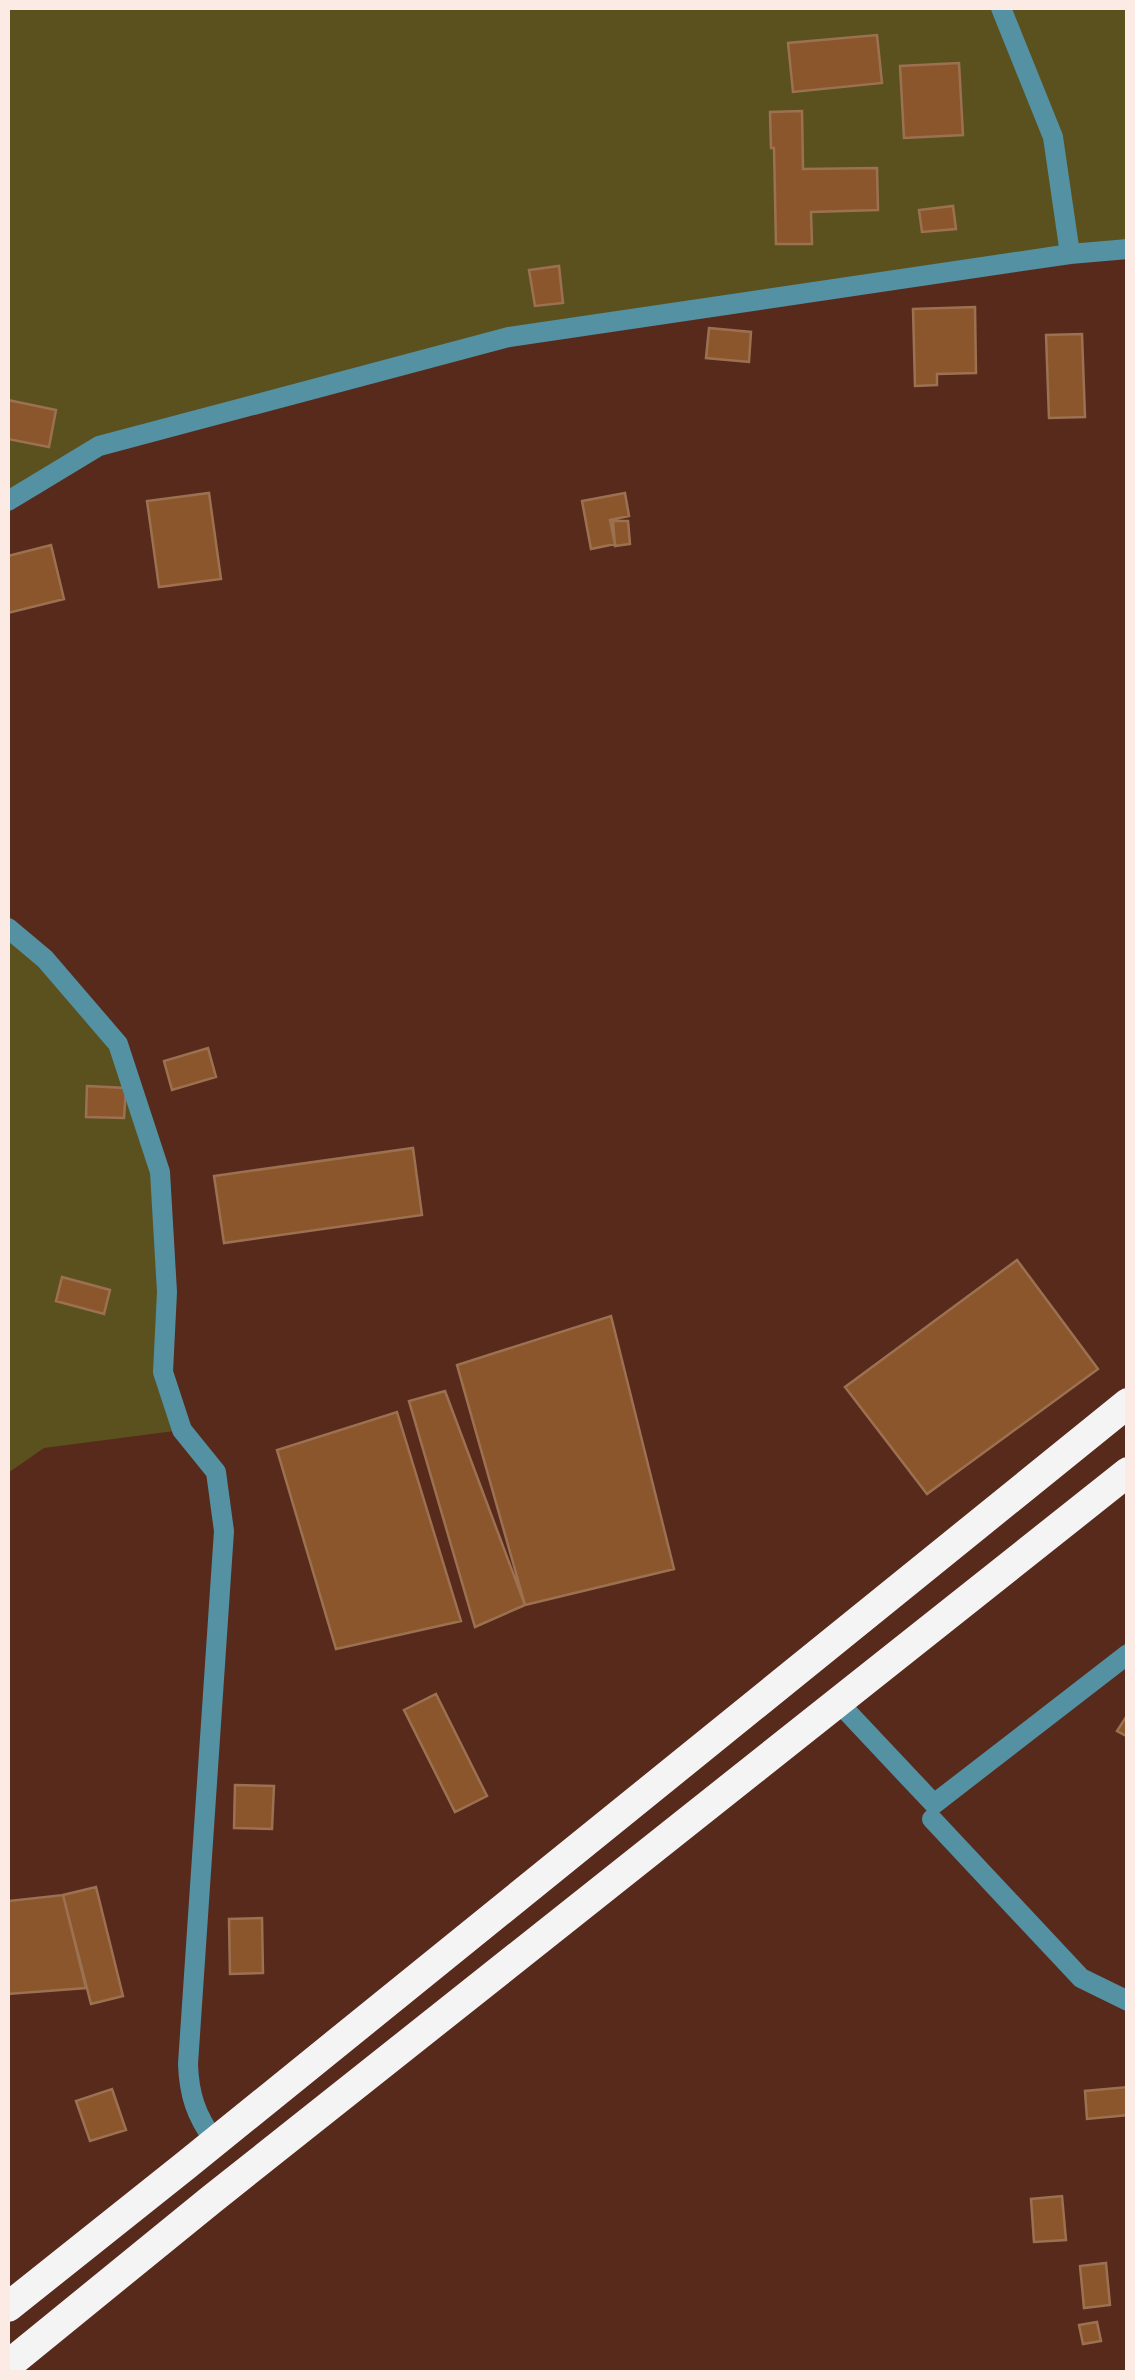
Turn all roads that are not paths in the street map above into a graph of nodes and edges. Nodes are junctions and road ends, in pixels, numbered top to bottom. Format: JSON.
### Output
{"nodes":[{"id":1,"x":1002,"y":8,"type":"edge"},
{"id":2,"x":1128,"y":249,"type":"edge"},
{"id":3,"x":1070,"y":254,"type":"junction"},
{"id":4,"x":8,"y":501,"type":"edge"},
{"id":5,"x":8,"y":928,"type":"edge"},
{"id":6,"x":1128,"y":1402,"type":"edge"},
{"id":7,"x":1128,"y":1472,"type":"edge"},
{"id":8,"x":1128,"y":1654,"type":"edge"},
{"id":9,"x":838,"y":1702,"type":"junction"},
{"id":10,"x":932,"y":1820,"type":"dead end"},
{"id":11,"x":1128,"y":2002,"type":"edge"},
{"id":12,"x":214,"y":2140,"type":"junction"},
{"id":13,"x":8,"y":2307,"type":"edge"},
{"id":14,"x":8,"y":2364,"type":"edge"}],
"edges":[{"from":1,"to":3,"type":"street"},
{"from":2,"to":3,"type":"street"},
{"from":3,"to":4,"type":"street"},
{"from":5,"to":12,"type":"street"},
{"from":6,"to":12,"type":"highway"},
{"from":7,"to":9,"type":"highway"},
{"from":8,"to":9,"type":"street"},
{"from":9,"to":14,"type":"highway"},
{"from":10,"to":11,"type":"street"},
{"from":12,"to":13,"type":"highway"}]}
